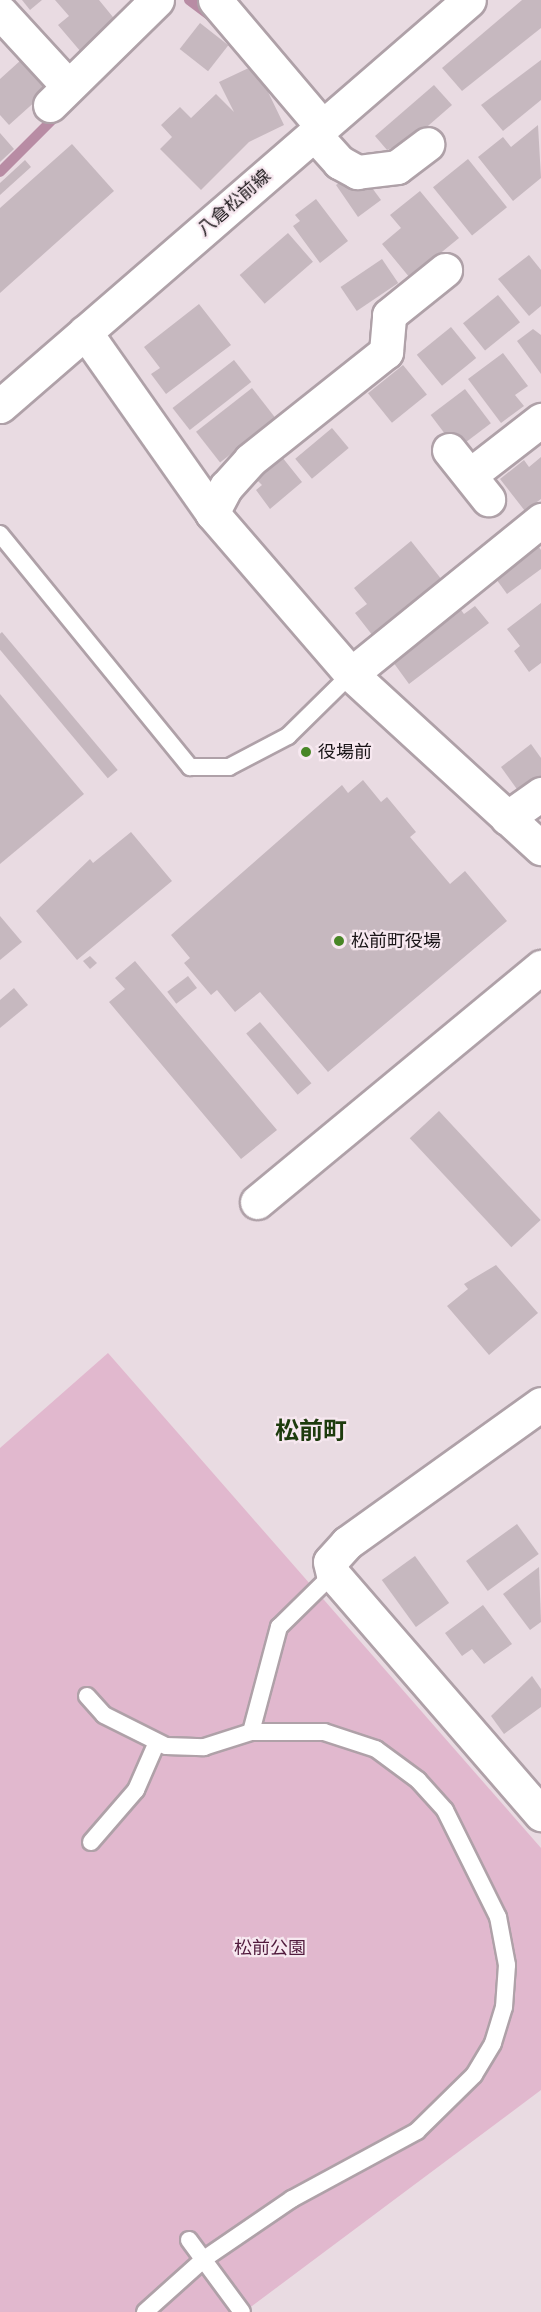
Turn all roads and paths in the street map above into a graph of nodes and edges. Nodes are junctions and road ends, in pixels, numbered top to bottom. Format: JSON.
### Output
{"nodes":[{"id":1,"x":157,"y":0,"type":"edge"},
{"id":2,"x":214,"y":0,"type":"edge"},
{"id":3,"x":469,"y":0,"type":"edge"},
{"id":4,"x":0,"y":12,"type":"edge"},
{"id":5,"x":318,"y":130,"type":"junction"},
{"id":6,"x":427,"y":144,"type":"dead end"},
{"id":7,"x":445,"y":270,"type":"dead end"},
{"id":8,"x":85,"y":332,"type":"junction"},
{"id":9,"x":0,"y":406,"type":"edge"},
{"id":10,"x":541,"y":420,"type":"edge"},
{"id":11,"x":449,"y":450,"type":"dead end"},
{"id":12,"x":212,"y":513,"type":"junction"},
{"id":13,"x":541,"y":520,"type":"edge"},
{"id":14,"x":0,"y":534,"type":"edge"},
{"id":15,"x":351,"y":674,"type":"junction"},
{"id":16,"x":541,"y":794,"type":"edge"},
{"id":17,"x":507,"y":819,"type":"junction"},
{"id":18,"x":541,"y":848,"type":"edge"},
{"id":19,"x":541,"y":968,"type":"edge"},
{"id":20,"x":258,"y":1202,"type":"dead end"},
{"id":21,"x":541,"y":1404,"type":"edge"},
{"id":22,"x":333,"y":1574,"type":"junction"},
{"id":23,"x":87,"y":1696,"type":"dead end"},
{"id":24,"x":252,"y":1732,"type":"junction"},
{"id":25,"x":157,"y":1742,"type":"junction"},
{"id":26,"x":541,"y":1814,"type":"edge"},
{"id":27,"x":91,"y":1842,"type":"dead end"},
{"id":28,"x":189,"y":2240,"type":"dead end"},
{"id":29,"x":204,"y":2259,"type":"junction"},
{"id":30,"x":145,"y":2312,"type":"edge"},
{"id":31,"x":242,"y":2312,"type":"edge"}],
"edges":[{"from":1,"to":4,"type":"street"},
{"from":2,"to":5,"type":"street"},
{"from":3,"to":5,"type":"street","name":"八倉松前線"},
{"from":5,"to":6,"type":"street"},
{"from":5,"to":8,"type":"street","name":"八倉松前線"},
{"from":7,"to":12,"type":"street"},
{"from":8,"to":9,"type":"street","name":"八倉松前線"},
{"from":8,"to":12,"type":"street"},
{"from":10,"to":11,"type":"street"},
{"from":12,"to":15,"type":"street"},
{"from":13,"to":15,"type":"street"},
{"from":14,"to":15,"type":"lane"},
{"from":15,"to":17,"type":"street"},
{"from":16,"to":17,"type":"street"},
{"from":17,"to":18,"type":"street"},
{"from":19,"to":20,"type":"street"},
{"from":21,"to":22,"type":"street"},
{"from":22,"to":24,"type":"lane"},
{"from":22,"to":26,"type":"street"},
{"from":23,"to":25,"type":"lane"},
{"from":24,"to":25,"type":"lane"},
{"from":24,"to":29,"type":"lane"},
{"from":25,"to":27,"type":"lane"},
{"from":28,"to":29,"type":"lane"},
{"from":29,"to":30,"type":"lane"},
{"from":29,"to":31,"type":"lane"}]}
